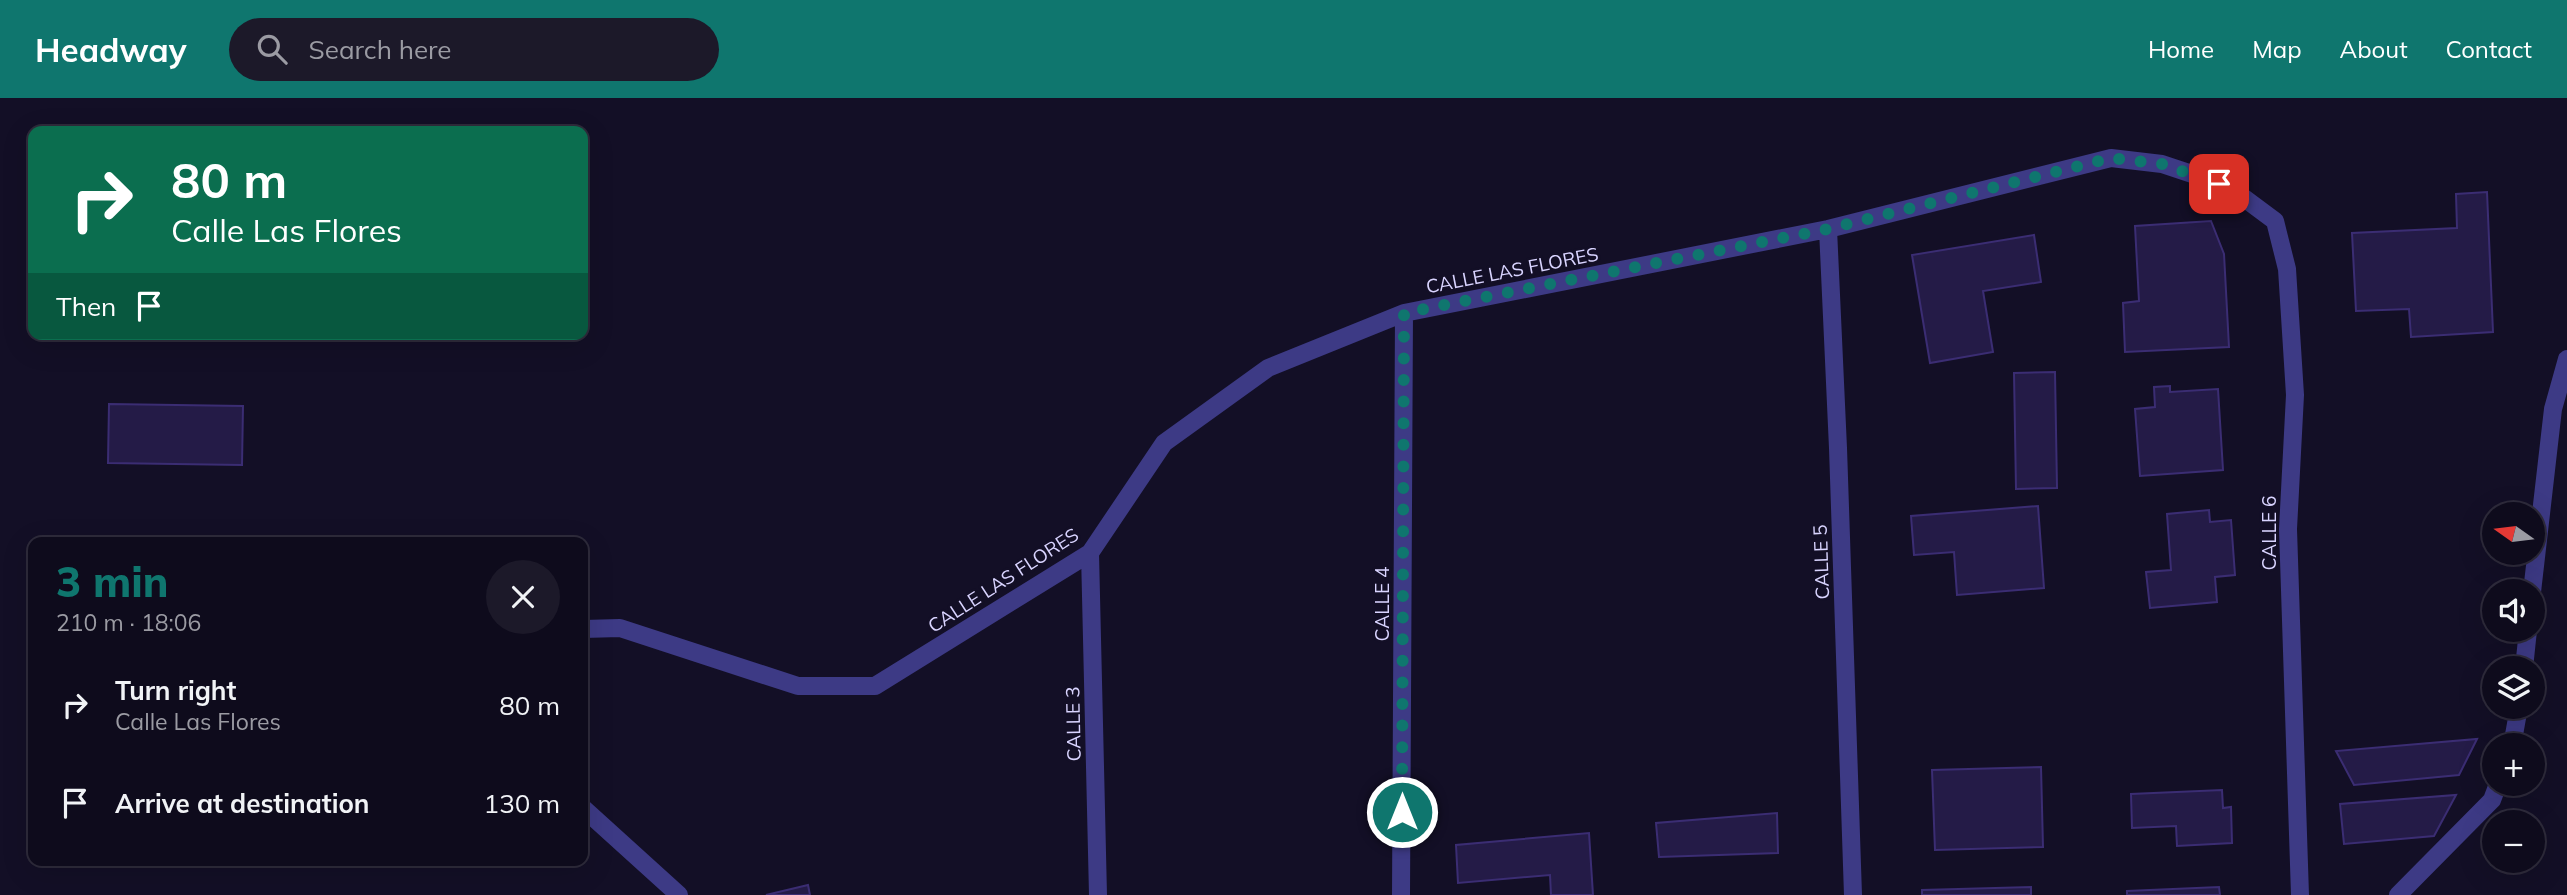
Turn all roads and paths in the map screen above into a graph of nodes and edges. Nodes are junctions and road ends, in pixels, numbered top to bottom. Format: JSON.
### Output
{"nodes":[{"id":1,"x":2236,"y":192,"type":"joint"},
{"id":2,"x":1828,"y":229,"type":"junction"},
{"id":3,"x":1404,"y":313,"type":"junction"},
{"id":4,"x":2567,"y":359,"type":"edge"},
{"id":5,"x":1090,"y":553,"type":"junction"},
{"id":6,"x":2533,"y":579,"type":"edge"},
{"id":7,"x":588,"y":629,"type":"edge"},
{"id":8,"x":2494,"y":796,"type":"edge"},
{"id":9,"x":588,"y":813,"type":"edge"},
{"id":10,"x":679,"y":895,"type":"edge"},
{"id":11,"x":1098,"y":895,"type":"edge"},
{"id":12,"x":1401,"y":895,"type":"edge"},
{"id":13,"x":1853,"y":895,"type":"edge"},
{"id":14,"x":2300,"y":895,"type":"edge"},
{"id":15,"x":2398,"y":895,"type":"edge"}],
"edges":[{"from":1,"to":2,"type":"street","name":"CALLE LAS FLORES"},
{"from":1,"to":14,"type":"street","name":"CALLE 6"},
{"from":2,"to":3,"type":"street","name":"CALLE LAS FLORES"},
{"from":2,"to":13,"type":"street","name":"CALLE 5"},
{"from":3,"to":5,"type":"street","name":"CALLE LAS FLORES"},
{"from":3,"to":12,"type":"street","name":"CALLE 4"},
{"from":4,"to":6,"type":"street"},
{"from":5,"to":7,"type":"street","name":"CALLE LAS FLORES"},
{"from":5,"to":11,"type":"street","name":"CALLE 3"},
{"from":8,"to":15,"type":"street"},
{"from":9,"to":10,"type":"street"}]}
